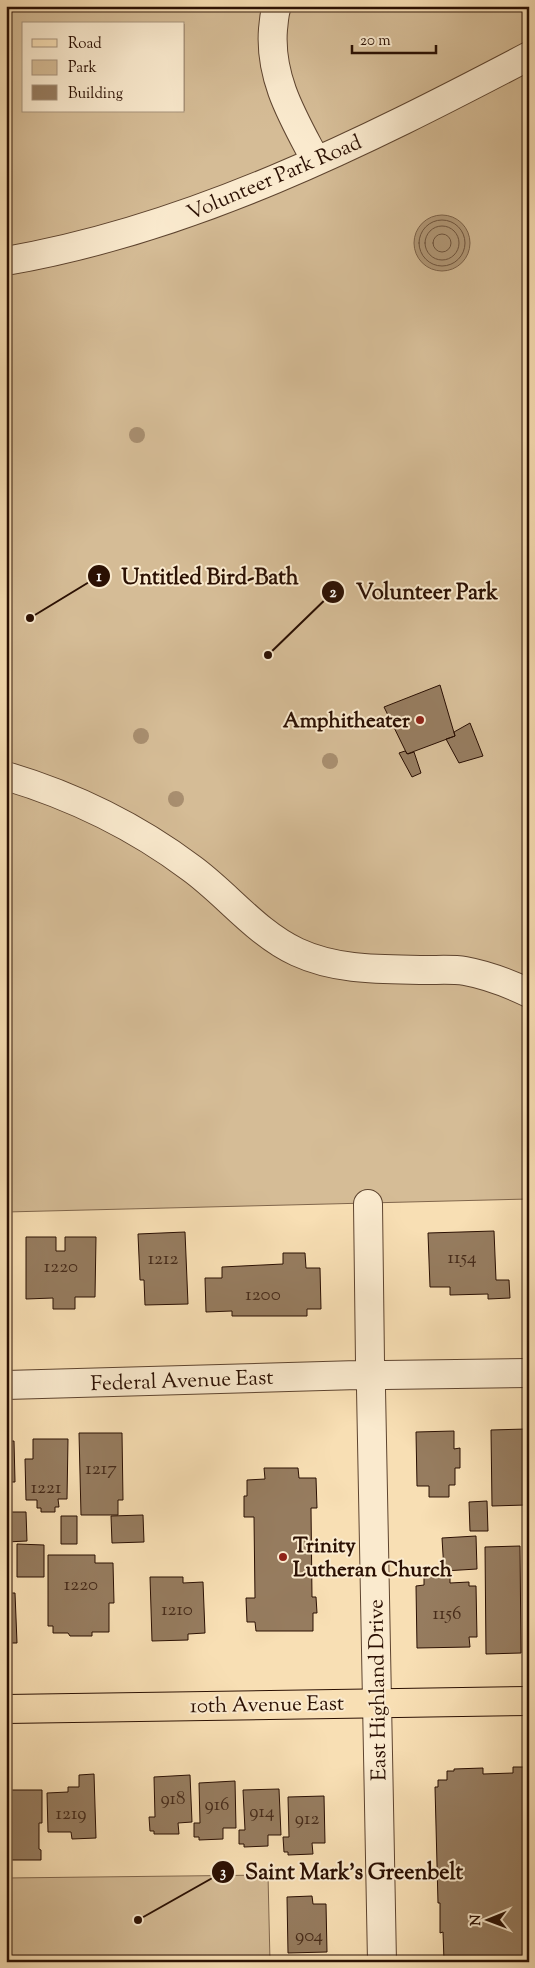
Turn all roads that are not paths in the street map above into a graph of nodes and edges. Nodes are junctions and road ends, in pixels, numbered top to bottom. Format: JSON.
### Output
{"nodes":[{"id":1,"x":277,"y":6,"type":"edge"},
{"id":2,"x":529,"y":56,"type":"edge"},
{"id":3,"x":316,"y":162,"type":"junction"},
{"id":4,"x":6,"y":261,"type":"edge"},
{"id":5,"x":6,"y":776,"type":"edge"},
{"id":6,"x":529,"y":993,"type":"edge"},
{"id":7,"x":368,"y":1204,"type":"dead end"},
{"id":8,"x":529,"y":1373,"type":"edge"},
{"id":9,"x":371,"y":1375,"type":"junction"},
{"id":10,"x":6,"y":1384,"type":"edge"},
{"id":11,"x":529,"y":1701,"type":"edge"},
{"id":12,"x":377,"y":1702,"type":"junction"},
{"id":13,"x":6,"y":1709,"type":"edge"},
{"id":14,"x":382,"y":1962,"type":"edge"}],
"edges":[{"from":1,"to":3,"type":"street"},
{"from":2,"to":3,"type":"street","name":"Volunteer Park Road"},
{"from":3,"to":4,"type":"street","name":"Volunteer Park Road"},
{"from":5,"to":6,"type":"street"},
{"from":7,"to":9,"type":"street","name":"East Highland Drive"},
{"from":8,"to":9,"type":"street","name":"Federal Avenue East"},
{"from":9,"to":10,"type":"street","name":"Federal Avenue East"},
{"from":9,"to":12,"type":"street","name":"East Highland Drive"},
{"from":11,"to":12,"type":"main road","name":"10th Avenue East"},
{"from":12,"to":13,"type":"main road","name":"10th Avenue East"},
{"from":12,"to":14,"type":"street","name":"East Highland Drive"}]}
